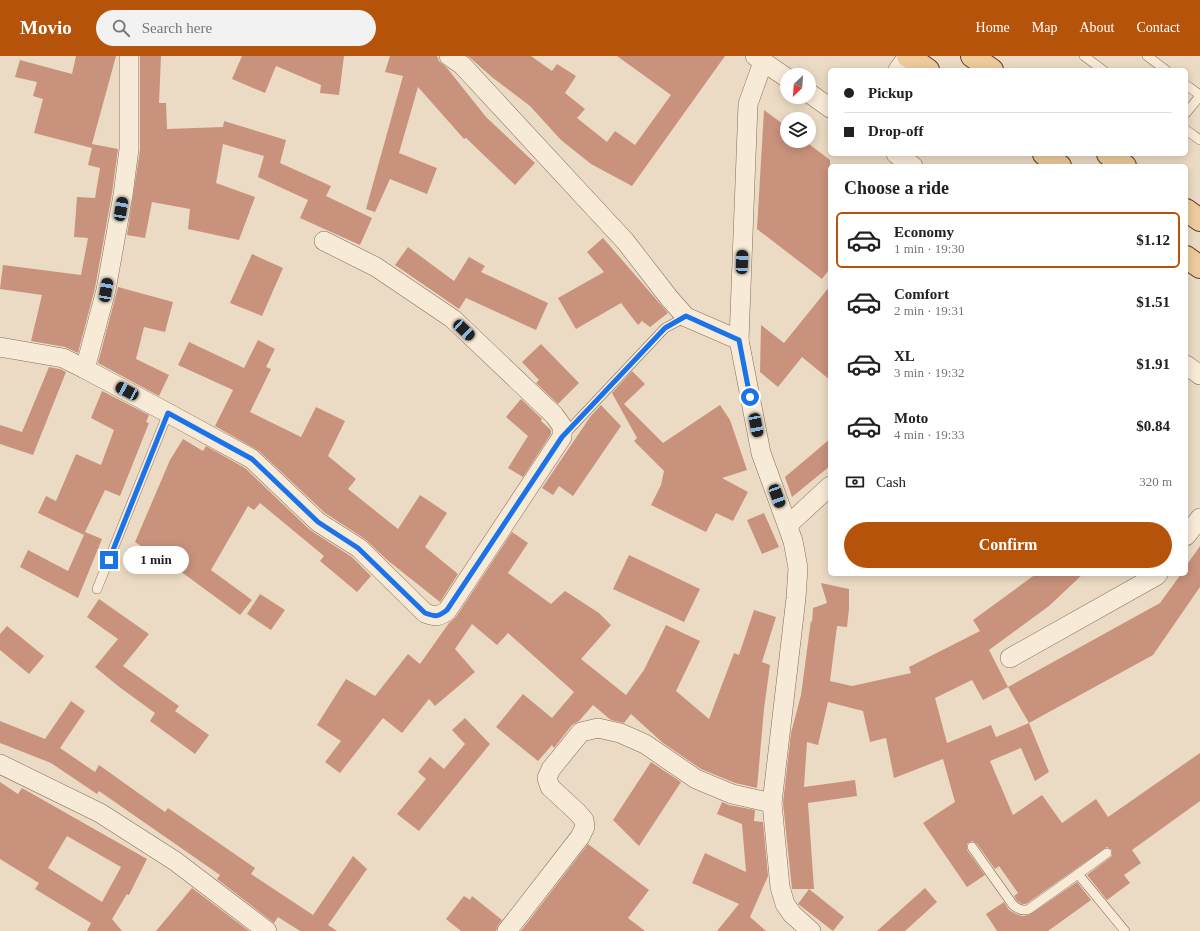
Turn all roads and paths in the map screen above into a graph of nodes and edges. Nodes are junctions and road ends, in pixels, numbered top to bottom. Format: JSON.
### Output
{"nodes":[{"id":1,"x":129,"y":56,"type":"edge"},
{"id":2,"x":449,"y":56,"type":"edge"},
{"id":3,"x":908,"y":56,"type":"edge"},
{"id":4,"x":972,"y":56,"type":"edge"},
{"id":5,"x":1084,"y":56,"type":"edge"},
{"id":6,"x":1146,"y":56,"type":"edge"},
{"id":7,"x":759,"y":59,"type":"edge"},
{"id":8,"x":899,"y":68,"type":"edge"},
{"id":9,"x":925,"y":68,"type":"edge"},
{"id":10,"x":989,"y":68,"type":"edge"},
{"id":11,"x":1100,"y":68,"type":"edge"},
{"id":12,"x":1163,"y":68,"type":"edge"},
{"id":13,"x":780,"y":73,"type":"edge"},
{"id":14,"x":1188,"y":86,"type":"edge"},
{"id":15,"x":1200,"y":96,"type":"edge"},
{"id":16,"x":816,"y":98,"type":"edge"},
{"id":17,"x":828,"y":107,"type":"edge"},
{"id":18,"x":1188,"y":111,"type":"edge"},
{"id":19,"x":1188,"y":131,"type":"edge"},
{"id":20,"x":1200,"y":140,"type":"edge"},
{"id":21,"x":899,"y":156,"type":"edge"},
{"id":22,"x":1047,"y":156,"type":"edge"},
{"id":23,"x":1111,"y":156,"type":"edge"},
{"id":24,"x":910,"y":164,"type":"edge"},
{"id":25,"x":1057,"y":164,"type":"edge"},
{"id":26,"x":1122,"y":164,"type":"edge"},
{"id":27,"x":1188,"y":211,"type":"edge"},
{"id":28,"x":1200,"y":220,"type":"edge"},
{"id":29,"x":324,"y":241,"type":"dead end"},
{"id":30,"x":1188,"y":259,"type":"edge"},
{"id":31,"x":1200,"y":268,"type":"edge"},
{"id":32,"x":686,"y":316,"type":"junction"},
{"id":33,"x":739,"y":340,"type":"junction"},
{"id":34,"x":0,"y":347,"type":"edge"},
{"id":35,"x":1188,"y":366,"type":"edge"},
{"id":36,"x":85,"y":369,"type":"junction"},
{"id":37,"x":1200,"y":375,"type":"edge"},
{"id":38,"x":168,"y":413,"type":"junction"},
{"id":39,"x":562,"y":437,"type":"junction"},
{"id":40,"x":828,"y":488,"type":"edge"},
{"id":41,"x":1200,"y":518,"type":"edge"},
{"id":42,"x":788,"y":525,"type":"junction"},
{"id":43,"x":1188,"y":533,"type":"edge"},
{"id":44,"x":1156,"y":576,"type":"edge"},
{"id":45,"x":97,"y":589,"type":"dead end"},
{"id":46,"x":1010,"y":658,"type":"dead end"},
{"id":47,"x":0,"y":764,"type":"edge"},
{"id":48,"x":772,"y":803,"type":"junction"},
{"id":49,"x":972,"y":847,"type":"dead end"},
{"id":50,"x":1107,"y":853,"type":"dead end"},
{"id":51,"x":1078,"y":874,"type":"junction"},
{"id":52,"x":267,"y":931,"type":"edge"},
{"id":53,"x":507,"y":931,"type":"edge"},
{"id":54,"x":811,"y":931,"type":"edge"},
{"id":55,"x":1125,"y":931,"type":"edge"}],
"edges":[{"from":1,"to":36,"type":"street"},
{"from":2,"to":32,"type":"street"},
{"from":3,"to":8,"type":"street"},
{"from":3,"to":9,"type":"main road"},
{"from":4,"to":10,"type":"main road"},
{"from":5,"to":11,"type":"lane"},
{"from":6,"to":12,"type":"lane"},
{"from":7,"to":13,"type":"street"},
{"from":7,"to":33,"type":"street"},
{"from":14,"to":15,"type":"lane"},
{"from":15,"to":18,"type":"lane"},
{"from":16,"to":17,"type":"street"},
{"from":19,"to":20,"type":"lane"},
{"from":21,"to":24,"type":"street"},
{"from":22,"to":25,"type":"main road"},
{"from":23,"to":26,"type":"main road"},
{"from":27,"to":28,"type":"main road"},
{"from":29,"to":39,"type":"street"},
{"from":30,"to":31,"type":"main road"},
{"from":32,"to":33,"type":"street"},
{"from":32,"to":39,"type":"lane"},
{"from":33,"to":42,"type":"street"},
{"from":34,"to":36,"type":"street"},
{"from":35,"to":37,"type":"street"},
{"from":36,"to":38,"type":"street"},
{"from":38,"to":39,"type":"street"},
{"from":38,"to":45,"type":"lane"},
{"from":40,"to":42,"type":"street"},
{"from":41,"to":43,"type":"street"},
{"from":42,"to":48,"type":"street"},
{"from":44,"to":46,"type":"street"},
{"from":47,"to":52,"type":"street"},
{"from":48,"to":53,"type":"street"},
{"from":48,"to":54,"type":"street"},
{"from":49,"to":51,"type":"lane"},
{"from":50,"to":51,"type":"lane"},
{"from":51,"to":55,"type":"lane"}]}
